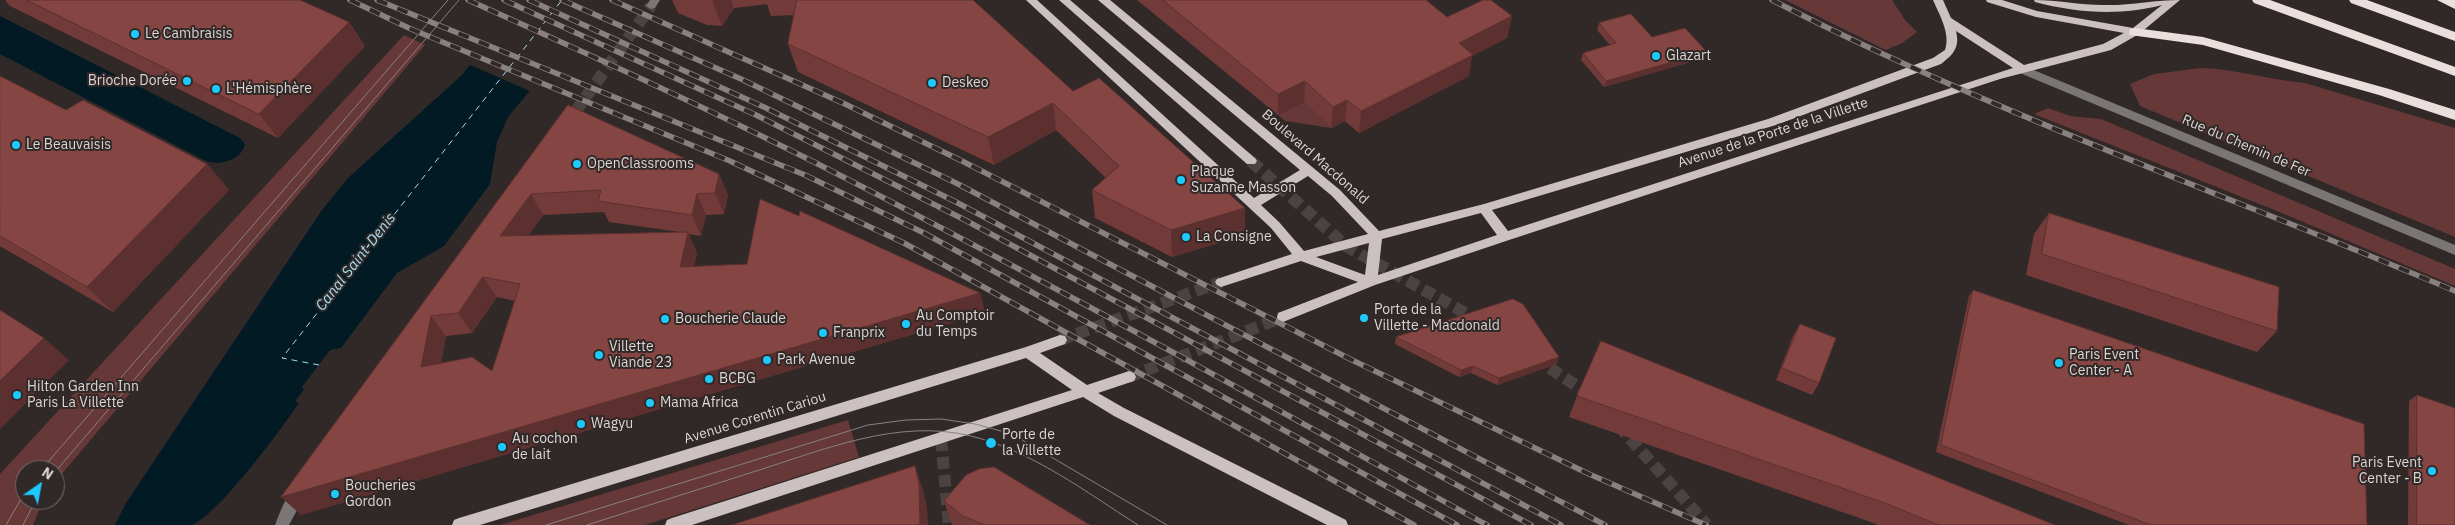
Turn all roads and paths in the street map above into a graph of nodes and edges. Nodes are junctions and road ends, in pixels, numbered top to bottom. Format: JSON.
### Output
{"nodes":[{"id":1,"x":1030,"y":0,"type":"edge"},
{"id":2,"x":1064,"y":0,"type":"edge"},
{"id":3,"x":1103,"y":0,"type":"edge"},
{"id":4,"x":1938,"y":0,"type":"edge"},
{"id":5,"x":1991,"y":0,"type":"edge"},
{"id":6,"x":2039,"y":0,"type":"edge"},
{"id":7,"x":2168,"y":0,"type":"edge"},
{"id":8,"x":2175,"y":0,"type":"edge"},
{"id":9,"x":2258,"y":0,"type":"edge"},
{"id":10,"x":2355,"y":0,"type":"edge"},
{"id":11,"x":2443,"y":0,"type":"edge"},
{"id":12,"x":2455,"y":5,"type":"edge"},
{"id":13,"x":1947,"y":20,"type":"junction"},
{"id":14,"x":2135,"y":32,"type":"junction"},
{"id":15,"x":2455,"y":37,"type":"edge"},
{"id":16,"x":2024,"y":70,"type":"junction"},
{"id":17,"x":2455,"y":72,"type":"edge"},
{"id":18,"x":2455,"y":115,"type":"edge"},
{"id":19,"x":1251,"y":161,"type":"tunnel mouth"},
{"id":20,"x":1309,"y":170,"type":"junction"},
{"id":21,"x":1252,"y":205,"type":"junction"},
{"id":22,"x":1484,"y":208,"type":"junction"},
{"id":23,"x":1376,"y":235,"type":"junction"},
{"id":24,"x":1505,"y":237,"type":"junction"},
{"id":25,"x":2455,"y":250,"type":"edge"},
{"id":26,"x":1300,"y":256,"type":"junction"},
{"id":27,"x":1221,"y":282,"type":"tunnel mouth"},
{"id":28,"x":1371,"y":282,"type":"junction"},
{"id":29,"x":1284,"y":317,"type":"tunnel mouth"},
{"id":30,"x":1060,"y":340,"type":"tunnel mouth"},
{"id":31,"x":1028,"y":352,"type":"junction"},
{"id":32,"x":1129,"y":377,"type":"tunnel mouth"},
{"id":33,"x":1086,"y":392,"type":"junction"},
{"id":34,"x":310,"y":478,"type":"edge"},
{"id":35,"x":282,"y":525,"type":"edge"},
{"id":36,"x":459,"y":525,"type":"edge"},
{"id":37,"x":672,"y":525,"type":"edge"},
{"id":38,"x":1341,"y":525,"type":"edge"}],
"edges":[{"from":1,"to":21,"type":"main road"},
{"from":2,"to":19,"type":"main road"},
{"from":3,"to":20,"type":"main road","name":"Boulevard Macdonald"},
{"from":4,"to":13,"type":"main road","name":"Avenue de la Porte de la Villette"},
{"from":5,"to":14,"type":"main road"},
{"from":6,"to":7,"type":"main road"},
{"from":8,"to":14,"type":"main road","name":"Avenue de la Porte de la Villette"},
{"from":9,"to":17,"type":"highway"},
{"from":10,"to":15,"type":"highway"},
{"from":11,"to":12,"type":"highway"},
{"from":13,"to":16,"type":"main road"},
{"from":13,"to":22,"type":"main road","name":"Avenue de la Porte de la Villette"},
{"from":14,"to":16,"type":"main road","name":"Avenue de la Porte de la Villette"},
{"from":14,"to":18,"type":"highway"},
{"from":16,"to":24,"type":"main road","name":"Avenue de la Porte de la Villette"},
{"from":16,"to":25,"type":"street","name":"Rue du Chemin de Fer"},
{"from":20,"to":21,"type":"main road"},
{"from":20,"to":23,"type":"main road","name":"Boulevard Macdonald"},
{"from":21,"to":26,"type":"main road"},
{"from":22,"to":23,"type":"main road","name":"Avenue de la Porte de la Villette"},
{"from":22,"to":24,"type":"main road"},
{"from":23,"to":26,"type":"main road","name":"Avenue de la Porte de la Villette"},
{"from":23,"to":28,"type":"main road"},
{"from":24,"to":28,"type":"main road","name":"Avenue de la Porte de la Villette"},
{"from":26,"to":27,"type":"main road"},
{"from":26,"to":28,"type":"main road"},
{"from":28,"to":29,"type":"main road"},
{"from":30,"to":31,"type":"main road","name":"Avenue Corentin Cariou"},
{"from":31,"to":33,"type":"main road"},
{"from":31,"to":36,"type":"main road","name":"Avenue Corentin Cariou"},
{"from":32,"to":33,"type":"main road"},
{"from":33,"to":37,"type":"main road"},
{"from":33,"to":38,"type":"main road"},
{"from":34,"to":35,"type":"street"}]}
